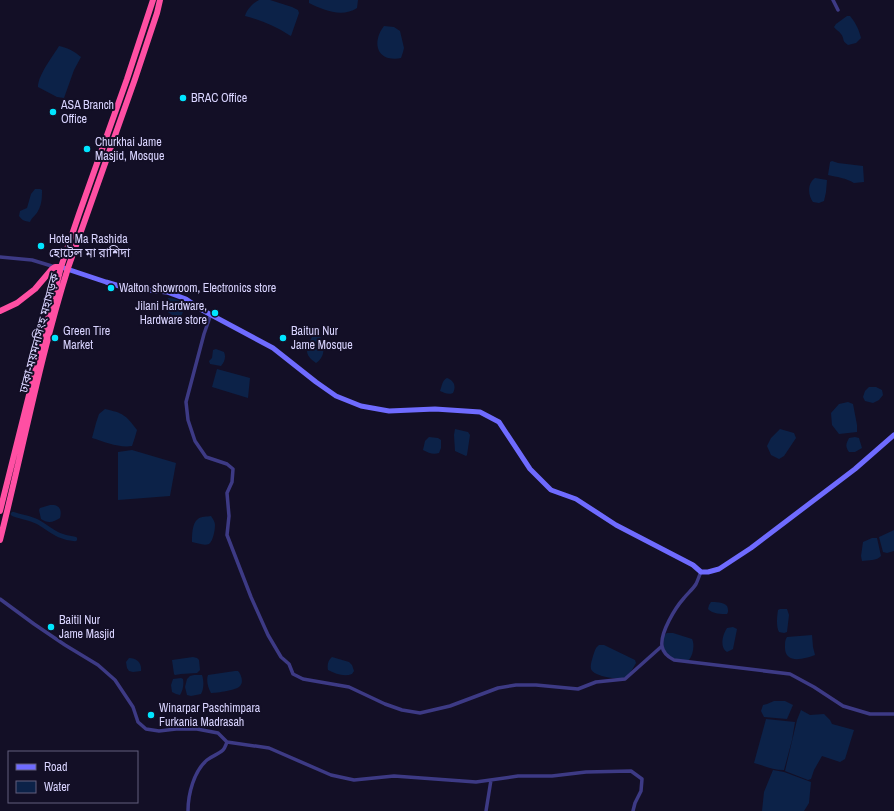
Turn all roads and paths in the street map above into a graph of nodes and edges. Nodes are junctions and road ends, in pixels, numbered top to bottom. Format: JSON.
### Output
{"nodes":[{"id":1,"x":153,"y":0,"type":"edge"},
{"id":2,"x":160,"y":0,"type":"edge"},
{"id":3,"x":833,"y":0,"type":"edge"},
{"id":4,"x":838,"y":10,"type":"dead end"},
{"id":5,"x":0,"y":257,"type":"edge"},
{"id":6,"x":54,"y":267,"type":"junction"},
{"id":7,"x":65,"y":267,"type":"junction"},
{"id":8,"x":0,"y":311,"type":"edge"},
{"id":9,"x":211,"y":314,"type":"junction"},
{"id":10,"x":894,"y":435,"type":"edge"},
{"id":11,"x":0,"y":511,"type":"edge"},
{"id":12,"x":0,"y":540,"type":"edge"},
{"id":13,"x":701,"y":572,"type":"junction"},
{"id":14,"x":0,"y":599,"type":"edge"},
{"id":15,"x":662,"y":646,"type":"junction"},
{"id":16,"x":894,"y":714,"type":"edge"},
{"id":17,"x":227,"y":742,"type":"junction"},
{"id":18,"x":491,"y":780,"type":"junction"},
{"id":19,"x":188,"y":811,"type":"edge"},
{"id":20,"x":486,"y":811,"type":"edge"},
{"id":21,"x":634,"y":811,"type":"edge"}],
"edges":[{"from":1,"to":7,"type":"highway"},
{"from":2,"to":7,"type":"highway","name":"ঢাকা-ময়মনসিংহ মহাসড়ক"},
{"from":3,"to":4,"type":"street"},
{"from":5,"to":6,"type":"street"},
{"from":6,"to":7,"type":"highway"},
{"from":6,"to":8,"type":"highway"},
{"from":7,"to":9,"type":"street"},
{"from":7,"to":11,"type":"highway","name":"ঢাকা-ময়মনসিংহ মহাসড়ক"},
{"from":7,"to":12,"type":"highway","name":"ঢাকা-ময়মনসিংহ মহাসড়ক"},
{"from":9,"to":13,"type":"street"},
{"from":9,"to":15,"type":"street"},
{"from":10,"to":13,"type":"street"},
{"from":13,"to":15,"type":"street"},
{"from":14,"to":17,"type":"street"},
{"from":15,"to":16,"type":"street"},
{"from":17,"to":18,"type":"street"},
{"from":17,"to":19,"type":"street"},
{"from":18,"to":20,"type":"street"},
{"from":18,"to":21,"type":"street"}]}
